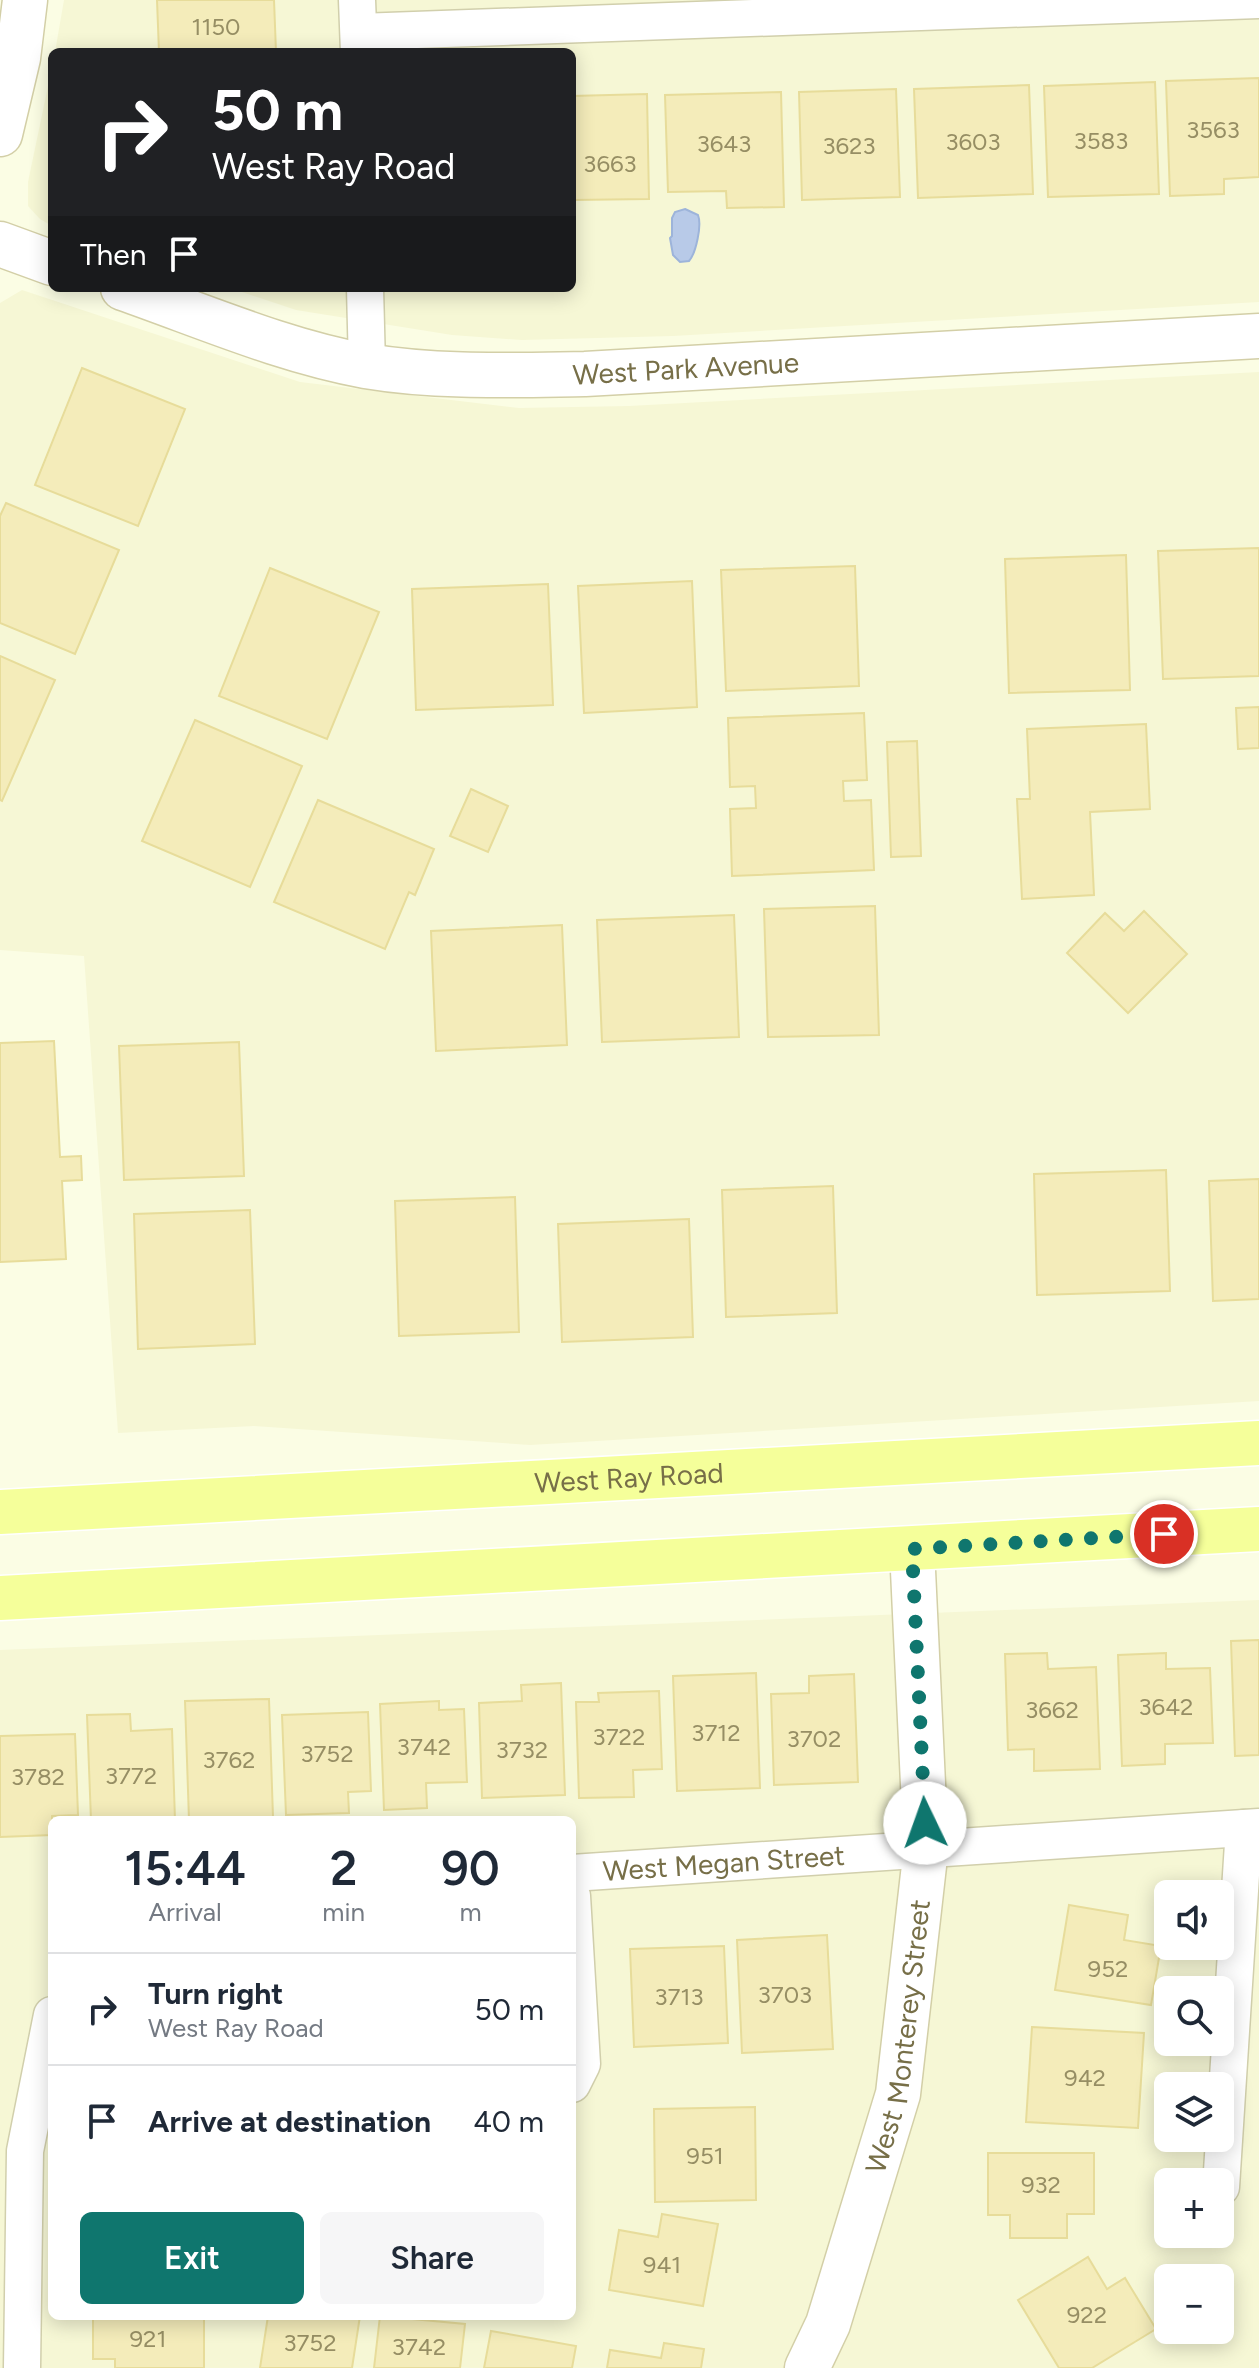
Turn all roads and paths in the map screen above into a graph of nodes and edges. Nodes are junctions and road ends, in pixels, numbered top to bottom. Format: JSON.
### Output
{"nodes":[{"id":1,"x":25,"y":0,"type":"edge"},
{"id":2,"x":1259,"y":0,"type":"edge"},
{"id":3,"x":358,"y":28,"type":"edge"},
{"id":4,"x":0,"y":134,"type":"edge"},
{"id":5,"x":0,"y":244,"type":"edge"},
{"id":6,"x":48,"y":262,"type":"edge"},
{"id":7,"x":134,"y":292,"type":"edge"},
{"id":8,"x":365,"y":292,"type":"edge"},
{"id":9,"x":1259,"y":336,"type":"edge"},
{"id":10,"x":367,"y":366,"type":"junction"},
{"id":11,"x":1259,"y":1443,"type":"edge"},
{"id":12,"x":0,"y":1512,"type":"edge"},
{"id":13,"x":1259,"y":1529,"type":"edge"},
{"id":14,"x":912,"y":1549,"type":"junction"},
{"id":15,"x":0,"y":1598,"type":"edge"},
{"id":16,"x":1252,"y":1828,"type":"edge"},
{"id":17,"x":926,"y":1848,"type":"junction"},
{"id":18,"x":576,"y":1873,"type":"edge"},
{"id":19,"x":576,"y":1963,"type":"edge"},
{"id":20,"x":48,"y":2035,"type":"edge"},
{"id":21,"x":576,"y":2076,"type":"edge"},
{"id":22,"x":1223,"y":2168,"type":"edge"},
{"id":23,"x":22,"y":2368,"type":"edge"},
{"id":24,"x":807,"y":2368,"type":"edge"}],
"edges":[{"from":1,"to":4,"type":"street"},
{"from":2,"to":3,"type":"street"},
{"from":5,"to":6,"type":"street"},
{"from":7,"to":10,"type":"street","name":"West Park Avenue"},
{"from":8,"to":10,"type":"street"},
{"from":9,"to":10,"type":"street","name":"West Park Avenue"},
{"from":11,"to":12,"type":"main road","name":"West Ray Road"},
{"from":13,"to":14,"type":"main road"},
{"from":14,"to":15,"type":"main road"},
{"from":14,"to":17,"type":"street","name":"West Monterey Street"},
{"from":16,"to":17,"type":"street","name":"West Megan Street"},
{"from":16,"to":22,"type":"street"},
{"from":17,"to":18,"type":"street","name":"West Megan Street"},
{"from":17,"to":24,"type":"street","name":"West Monterey Street"},
{"from":19,"to":21,"type":"street"},
{"from":20,"to":23,"type":"street"}]}
